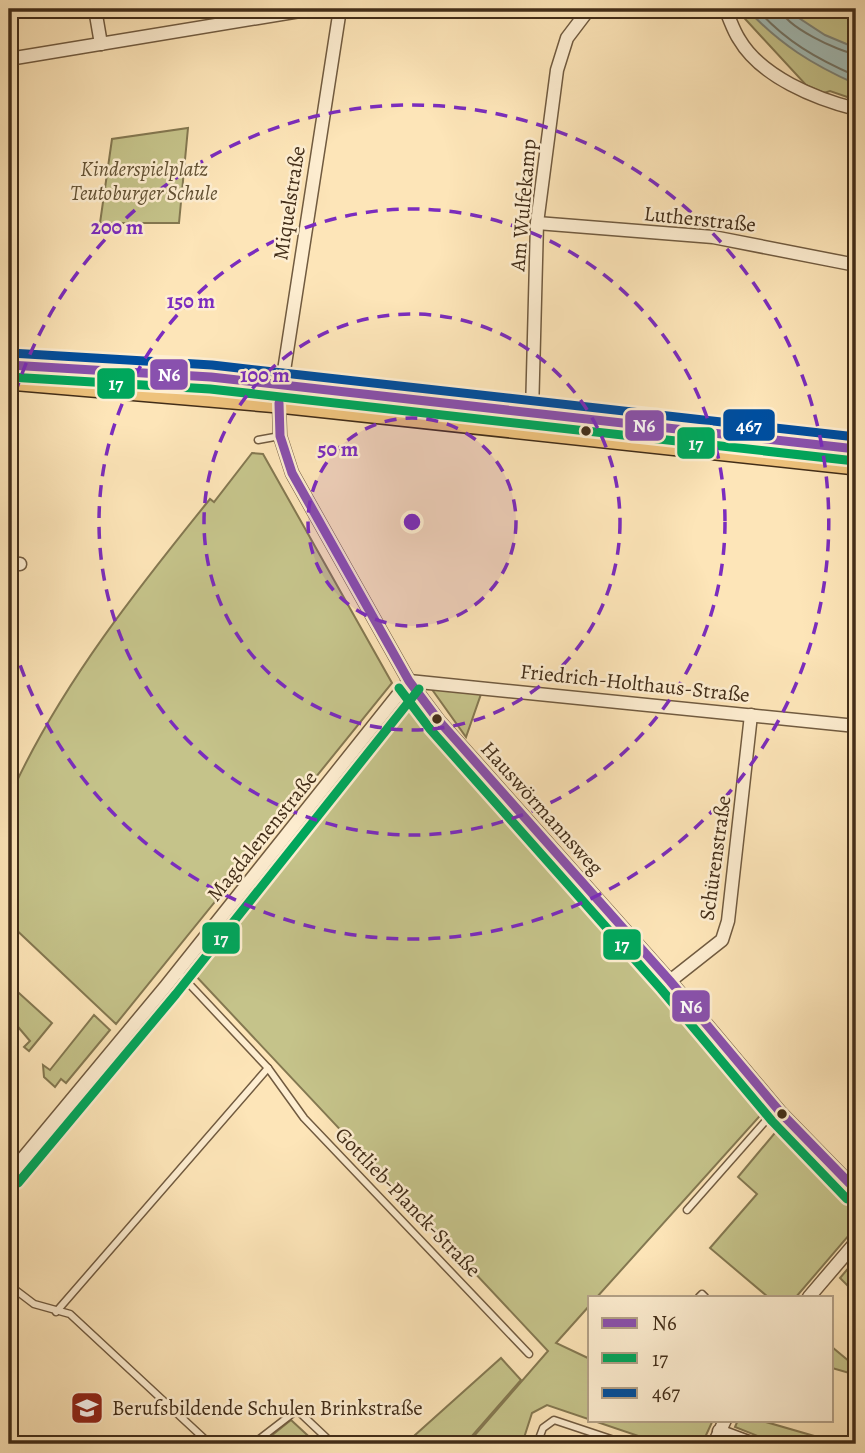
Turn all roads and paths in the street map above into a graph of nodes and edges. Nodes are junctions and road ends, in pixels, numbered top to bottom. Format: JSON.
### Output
{"nodes":[{"id":1,"x":95,"y":9,"type":"edge"},
{"id":2,"x":312,"y":9,"type":"edge"},
{"id":3,"x":340,"y":9,"type":"edge"},
{"id":4,"x":589,"y":9,"type":"edge"},
{"id":5,"x":725,"y":9,"type":"edge"},
{"id":6,"x":101,"y":44,"type":"junction"},
{"id":7,"x":9,"y":60,"type":"edge"},
{"id":8,"x":856,"y":109,"type":"edge"},
{"id":9,"x":537,"y":223,"type":"junction"},
{"id":10,"x":856,"y":265,"type":"edge"},
{"id":11,"x":9,"y":365,"type":"edge"},
{"id":12,"x":9,"y":380,"type":"edge"},
{"id":13,"x":280,"y":393,"type":"junction"},
{"id":14,"x":532,"y":413,"type":"junction"},
{"id":15,"x":280,"y":436,"type":"junction"},
{"id":16,"x":258,"y":440,"type":"dead end"},
{"id":17,"x":856,"y":449,"type":"edge"},
{"id":18,"x":856,"y":465,"type":"edge"},
{"id":19,"x":409,"y":681,"type":"junction"},
{"id":20,"x":751,"y":715,"type":"junction"},
{"id":21,"x":856,"y":726,"type":"edge"},
{"id":22,"x":177,"y":972,"type":"junction"},
{"id":23,"x":670,"y":981,"type":"junction"},
{"id":24,"x":268,"y":1068,"type":"junction"},
{"id":25,"x":777,"y":1108,"type":"junction"},
{"id":26,"x":9,"y":1175,"type":"edge"},
{"id":27,"x":851,"y":1178,"type":"edge"},
{"id":28,"x":856,"y":1191,"type":"edge"},
{"id":29,"x":687,"y":1210,"type":"dead end"},
{"id":30,"x":856,"y":1242,"type":"edge"},
{"id":31,"x":9,"y":1285,"type":"edge"},
{"id":32,"x":810,"y":1296,"type":"edge"},
{"id":33,"x":56,"y":1312,"type":"junction"},
{"id":34,"x":529,"y":1354,"type":"dead end"},
{"id":35,"x":722,"y":1425,"type":"edge"},
{"id":36,"x":209,"y":1444,"type":"edge"},
{"id":37,"x":253,"y":1444,"type":"edge"},
{"id":38,"x":333,"y":1444,"type":"edge"},
{"id":39,"x":537,"y":1444,"type":"edge"},
{"id":40,"x":626,"y":1444,"type":"edge"},
{"id":41,"x":714,"y":1444,"type":"edge"},
{"id":42,"x":754,"y":1444,"type":"edge"}],
"edges":[{"from":1,"to":6,"type":"street"},
{"from":2,"to":6,"type":"street"},
{"from":3,"to":13,"type":"street","name":"Miquelstraße"},
{"from":4,"to":9,"type":"street","name":"Am Wulfekamp"},
{"from":5,"to":8,"type":"street"},
{"from":6,"to":7,"type":"street"},
{"from":9,"to":10,"type":"street","name":"Lutherstraße"},
{"from":9,"to":14,"type":"street","name":"Am Wulfekamp"},
{"from":11,"to":13,"type":"main road"},
{"from":12,"to":13,"type":"main road"},
{"from":13,"to":14,"type":"main road"},
{"from":13,"to":15,"type":"street","name":"Hauswörmannsweg"},
{"from":13,"to":18,"type":"main road"},
{"from":14,"to":17,"type":"main road"},
{"from":15,"to":16,"type":"lane"},
{"from":15,"to":19,"type":"street","name":"Hauswörmannsweg"},
{"from":19,"to":20,"type":"street","name":"Friedrich-Holthaus-Straße"},
{"from":19,"to":22,"type":"street","name":"Magdalenenstraße"},
{"from":19,"to":23,"type":"street","name":"Hauswörmannsweg"},
{"from":20,"to":21,"type":"street","name":"Friedrich-Holthaus-Straße"},
{"from":20,"to":23,"type":"street","name":"Schürenstraße"},
{"from":22,"to":24,"type":"lane","name":"Gottlieb-Planck-Straße"},
{"from":22,"to":26,"type":"street","name":"Magdalenenstraße"},
{"from":23,"to":25,"type":"street","name":"Hauswörmannsweg"},
{"from":24,"to":33,"type":"lane"},
{"from":24,"to":34,"type":"lane","name":"Gottlieb-Planck-Straße"},
{"from":25,"to":27,"type":"street","name":"Hauswörmannsweg"},
{"from":25,"to":29,"type":"lane"},
{"from":27,"to":28,"type":"street","name":"Hauswörmannsweg"},
{"from":30,"to":32,"type":"street"},
{"from":31,"to":33,"type":"lane"},
{"from":33,"to":36,"type":"lane"},
{"from":35,"to":41,"type":"street"},
{"from":35,"to":42,"type":"street"},
{"from":37,"to":38,"type":"lane"},
{"from":39,"to":40,"type":"lane"}]}
